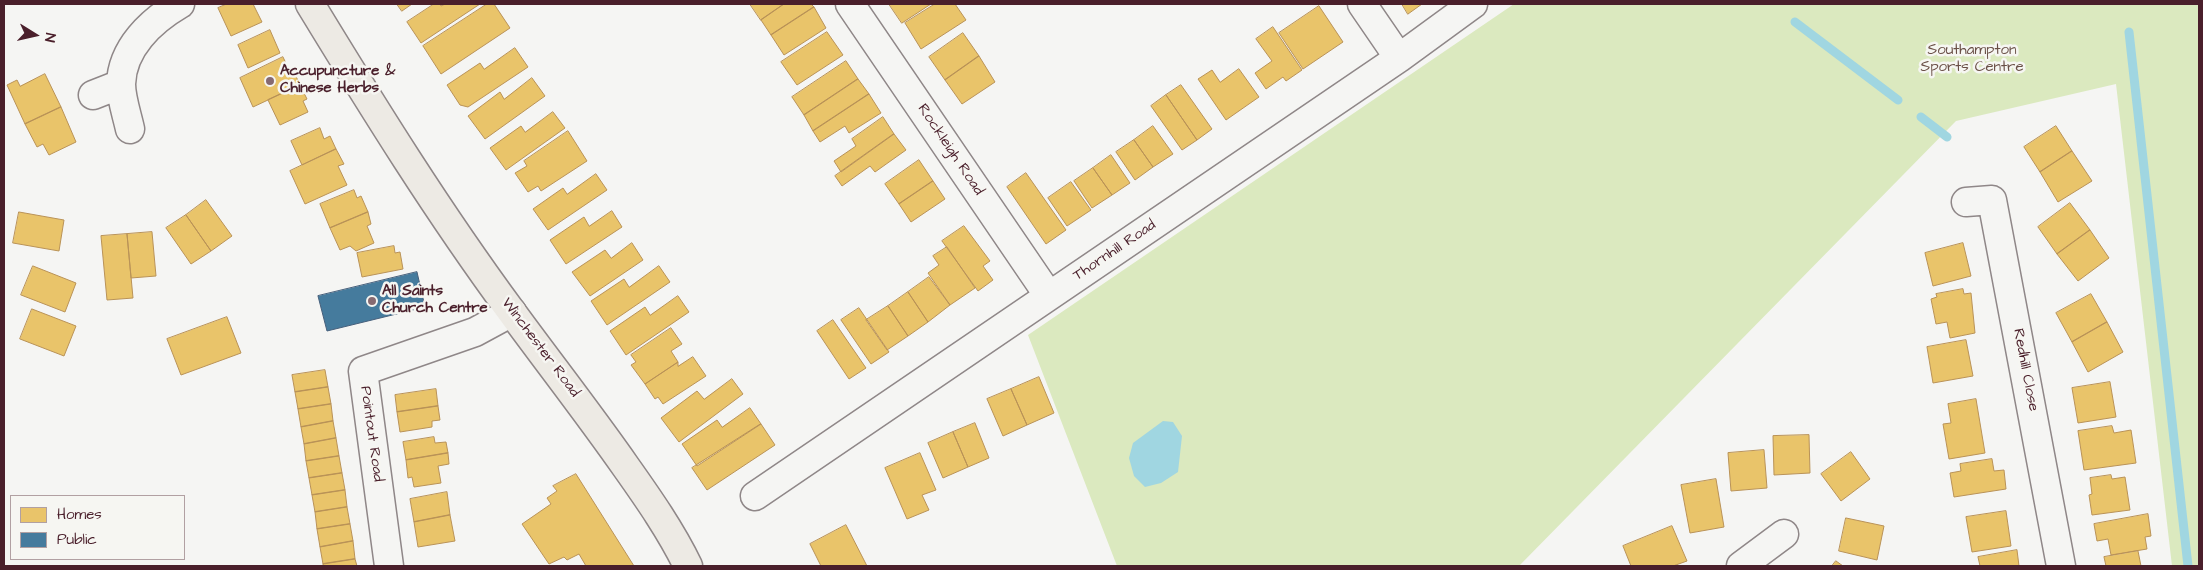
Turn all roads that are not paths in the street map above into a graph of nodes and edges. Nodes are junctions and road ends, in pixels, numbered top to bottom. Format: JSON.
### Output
{"nodes":[{"id":1,"x":180,"y":4,"type":"edge"},
{"id":2,"x":310,"y":4,"type":"edge"},
{"id":3,"x":850,"y":4,"type":"edge"},
{"id":4,"x":1362,"y":4,"type":"edge"},
{"id":5,"x":1473,"y":4,"type":"edge"},
{"id":6,"x":1399,"y":58,"type":"junction"},
{"id":7,"x":121,"y":84,"type":"junction"},
{"id":8,"x":93,"y":95,"type":"dead end"},
{"id":9,"x":130,"y":129,"type":"dead end"},
{"id":10,"x":1966,"y":202,"type":"dead end"},
{"id":11,"x":1049,"y":296,"type":"junction"},
{"id":12,"x":512,"y":312,"type":"junction"},
{"id":13,"x":755,"y":496,"type":"dead end"},
{"id":14,"x":1784,"y":534,"type":"dead end"},
{"id":15,"x":390,"y":566,"type":"edge"},
{"id":16,"x":688,"y":566,"type":"edge"},
{"id":17,"x":1741,"y":566,"type":"edge"},
{"id":18,"x":2061,"y":566,"type":"edge"}],
"edges":[{"from":1,"to":7,"type":"street"},
{"from":2,"to":12,"type":"main road","name":"Winchester Road"},
{"from":3,"to":11,"type":"street","name":"Rockleigh Road"},
{"from":4,"to":6,"type":"street"},
{"from":5,"to":6,"type":"street","name":"Thornhill Road"},
{"from":6,"to":11,"type":"street","name":"Thornhill Road"},
{"from":7,"to":8,"type":"street"},
{"from":7,"to":9,"type":"street"},
{"from":10,"to":18,"type":"street","name":"Redhill Close"},
{"from":11,"to":13,"type":"street","name":"Thornhill Road"},
{"from":12,"to":15,"type":"street","name":"Pointout Road"},
{"from":12,"to":16,"type":"main road","name":"Winchester Road"},
{"from":14,"to":17,"type":"street"}]}
